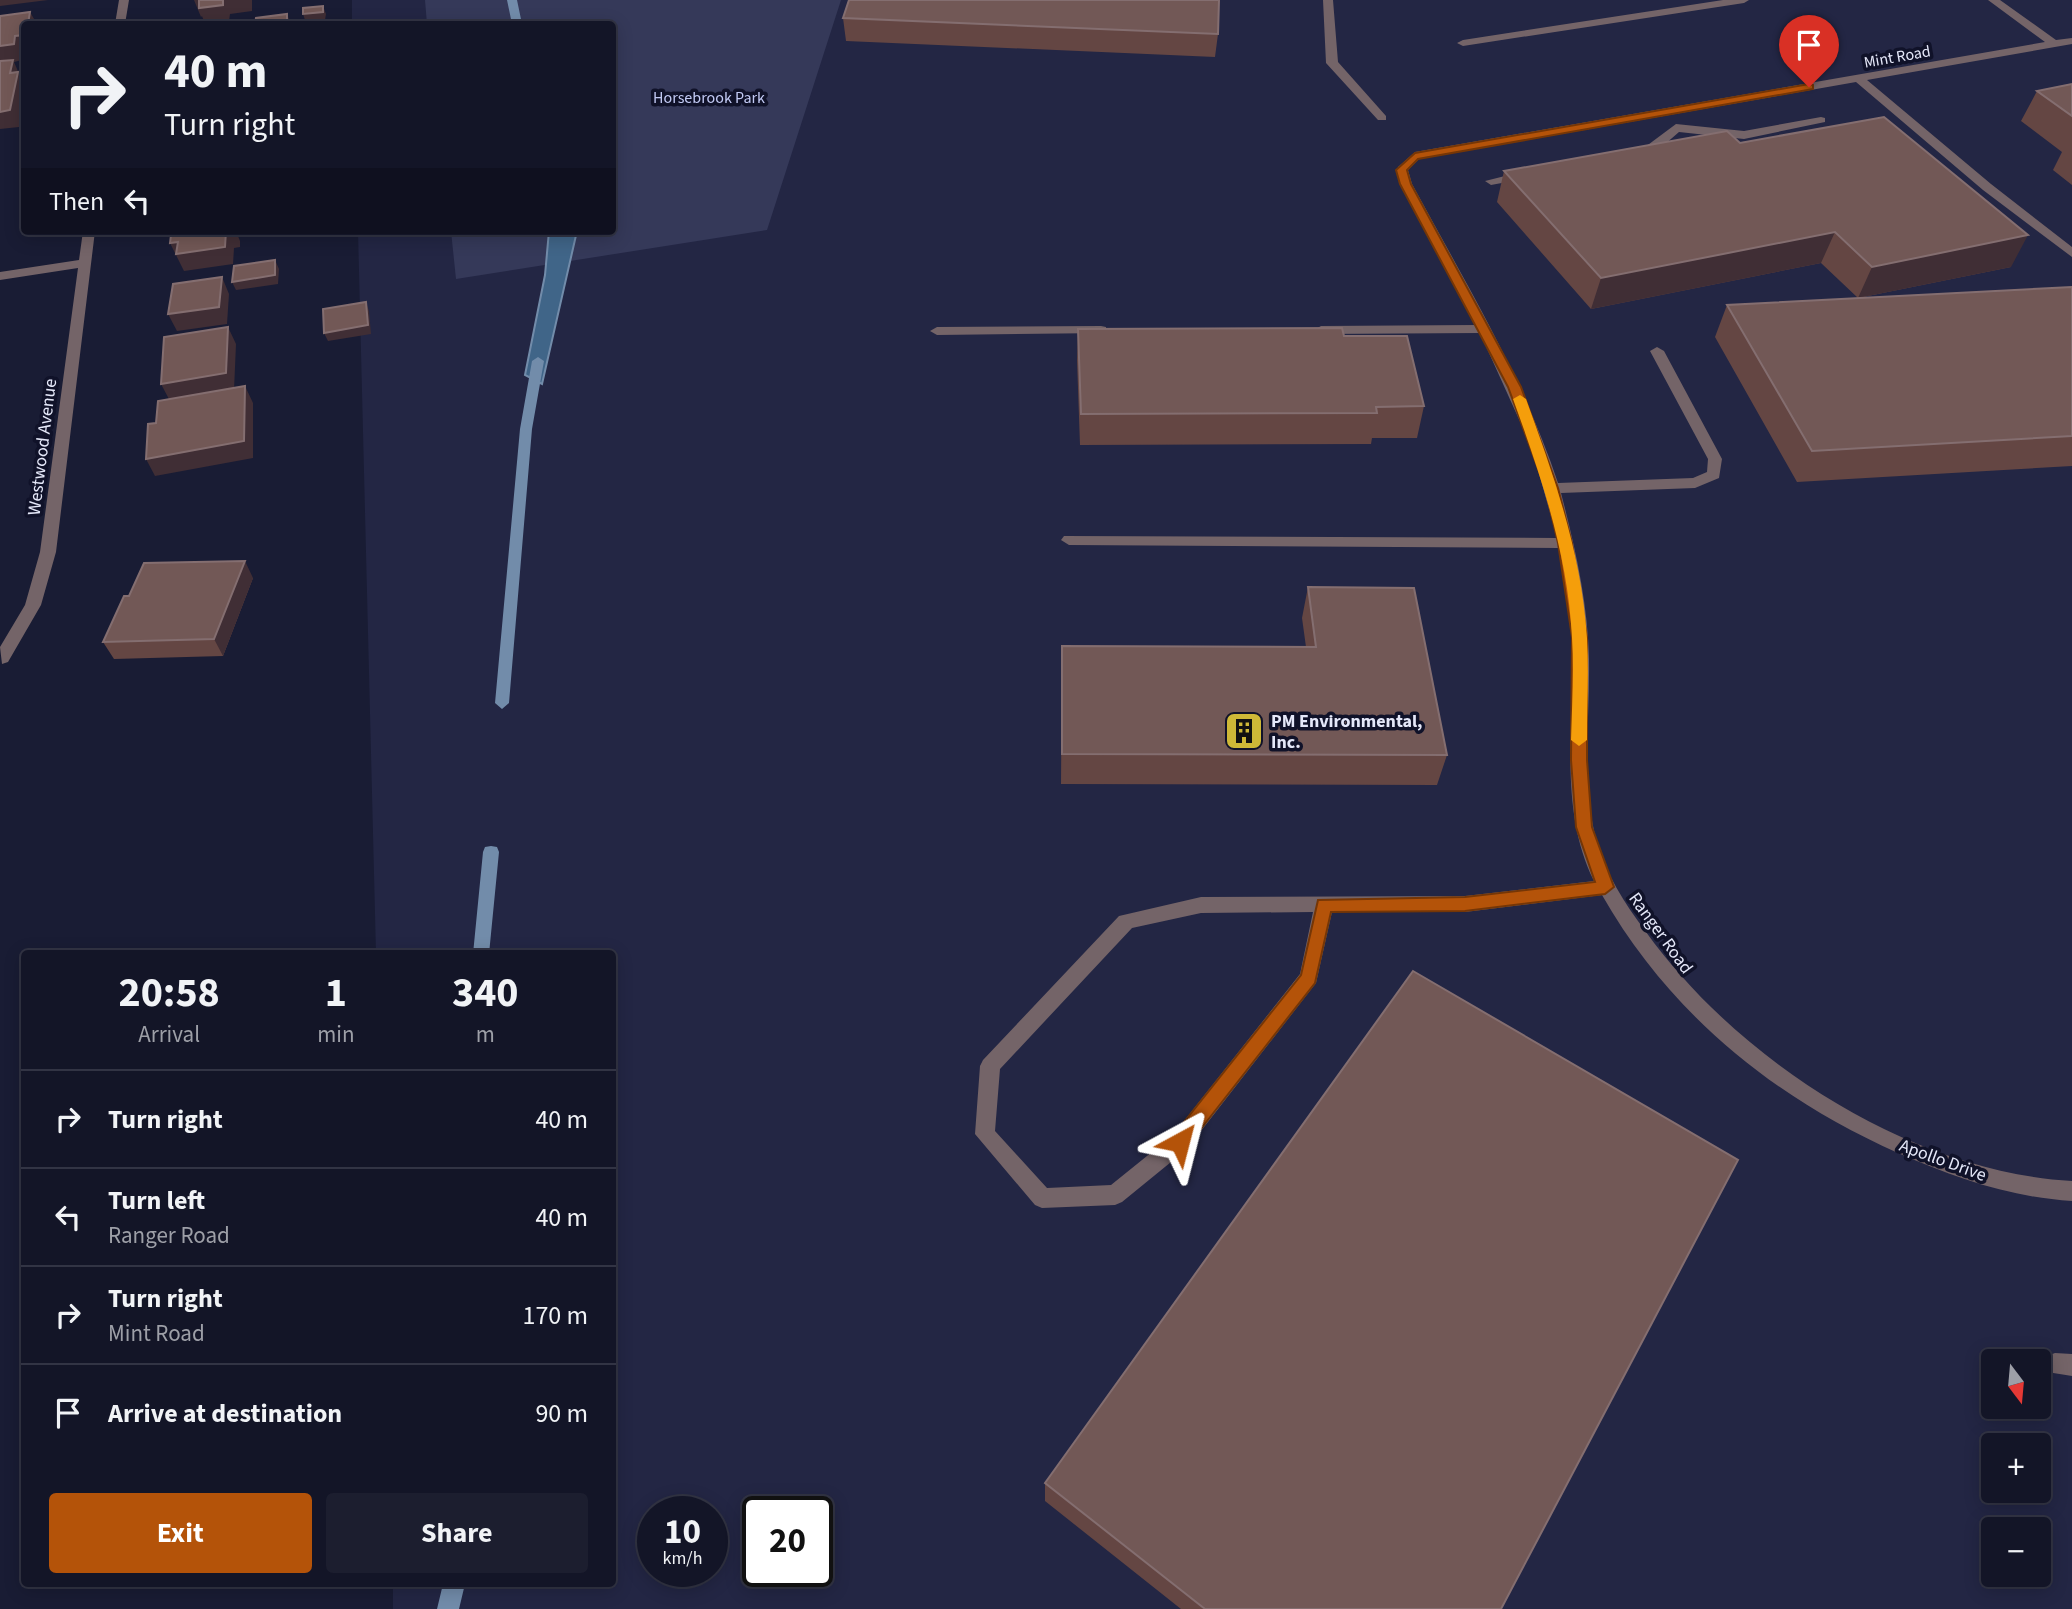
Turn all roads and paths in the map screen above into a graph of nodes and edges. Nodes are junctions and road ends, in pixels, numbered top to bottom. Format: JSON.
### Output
{"nodes":[{"id":1,"x":124,"y":0,"type":"edge"},
{"id":2,"x":1328,"y":0,"type":"edge"},
{"id":3,"x":1744,"y":0,"type":"edge"},
{"id":4,"x":1993,"y":0,"type":"edge"},
{"id":5,"x":120,"y":21,"type":"edge"},
{"id":6,"x":2072,"y":41,"type":"edge"},
{"id":7,"x":1463,"y":43,"type":"dead end"},
{"id":8,"x":2054,"y":44,"type":"junction"},
{"id":9,"x":1859,"y":79,"type":"junction"},
{"id":10,"x":1660,"y":113,"type":"junction"},
{"id":11,"x":1382,"y":118,"type":"dead end"},
{"id":12,"x":1821,"y":120,"type":"dead end"},
{"id":13,"x":1676,"y":128,"type":"junction"},
{"id":14,"x":1693,"y":144,"type":"edge"},
{"id":15,"x":1619,"y":159,"type":"edge"},
{"id":16,"x":1402,"y":170,"type":"joint"},
{"id":17,"x":1542,"y":172,"type":"edge"},
{"id":18,"x":1491,"y":181,"type":"dead end"},
{"id":19,"x":88,"y":235,"type":"edge"},
{"id":20,"x":2072,"y":253,"type":"edge"},
{"id":21,"x":85,"y":263,"type":"junction"},
{"id":22,"x":0,"y":276,"type":"edge"},
{"id":23,"x":1482,"y":329,"type":"junction"},
{"id":24,"x":1117,"y":330,"type":"edge"},
{"id":25,"x":1310,"y":330,"type":"edge"},
{"id":26,"x":937,"y":331,"type":"dead end"},
{"id":27,"x":1657,"y":351,"type":"dead end"},
{"id":28,"x":1552,"y":488,"type":"junction"},
{"id":29,"x":1069,"y":540,"type":"dead end"},
{"id":30,"x":1565,"y":543,"type":"junction"},
{"id":31,"x":2,"y":658,"type":"edge"},
{"id":32,"x":1605,"y":887,"type":"junction"},
{"id":33,"x":1324,"y":905,"type":"junction"},
{"id":34,"x":1822,"y":1104,"type":"joint"},
{"id":35,"x":2072,"y":1191,"type":"edge"}],
"edges":[{"from":1,"to":5,"type":"street"},
{"from":2,"to":11,"type":"street"},
{"from":3,"to":7,"type":"street"},
{"from":4,"to":8,"type":"street"},
{"from":6,"to":8,"type":"street","name":"Mint Road"},
{"from":8,"to":9,"type":"street","name":"Mint Road"},
{"from":9,"to":10,"type":"street","name":"Mint Road"},
{"from":9,"to":20,"type":"street"},
{"from":10,"to":13,"type":"street"},
{"from":10,"to":16,"type":"street","name":"Mint Road"},
{"from":12,"to":13,"type":"street"},
{"from":13,"to":14,"type":"street"},
{"from":13,"to":15,"type":"street"},
{"from":16,"to":23,"type":"street","name":"Ranger Road"},
{"from":17,"to":18,"type":"street"},
{"from":19,"to":21,"type":"street","name":"Westwood Avenue"},
{"from":21,"to":22,"type":"street"},
{"from":21,"to":31,"type":"street","name":"Westwood Avenue"},
{"from":23,"to":25,"type":"street"},
{"from":23,"to":28,"type":"street","name":"Ranger Road"},
{"from":24,"to":26,"type":"street"},
{"from":27,"to":28,"type":"street"},
{"from":28,"to":30,"type":"street","name":"Ranger Road"},
{"from":29,"to":30,"type":"street"},
{"from":30,"to":32,"type":"street","name":"Ranger Road"},
{"from":32,"to":33,"type":"street"},
{"from":32,"to":34,"type":"street","name":"Ranger Road"},
{"from":33,"to":33,"type":"street"},
{"from":34,"to":35,"type":"street","name":"Apollo Drive"}]}
